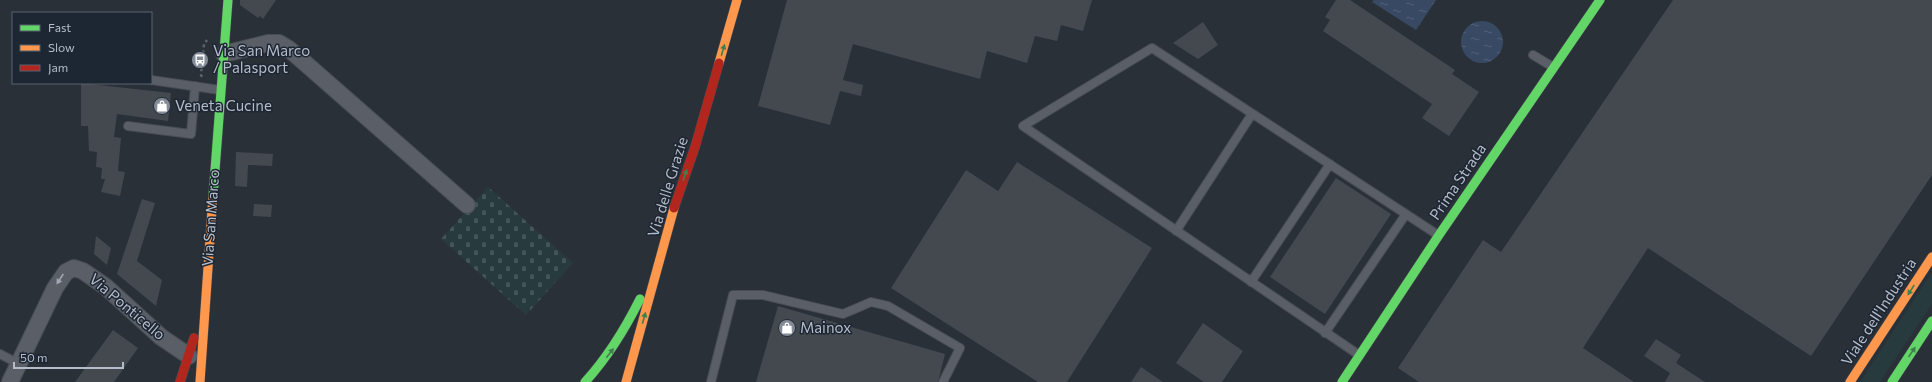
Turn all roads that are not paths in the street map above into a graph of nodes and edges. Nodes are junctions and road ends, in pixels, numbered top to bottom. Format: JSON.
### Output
{"nodes":[{"id":1,"x":228,"y":0,"type":"edge"},
{"id":2,"x":738,"y":0,"type":"edge"},
{"id":3,"x":1600,"y":0,"type":"edge"},
{"id":4,"x":224,"y":54,"type":"junction"},
{"id":5,"x":1533,"y":55,"type":"dead end"},
{"id":6,"x":1554,"y":68,"type":"junction"},
{"id":7,"x":152,"y":80,"type":"edge"},
{"id":8,"x":195,"y":86,"type":"junction"},
{"id":9,"x":220,"y":90,"type":"junction"},
{"id":10,"x":1252,"y":114,"type":"junction"},
{"id":11,"x":128,"y":126,"type":"dead end"},
{"id":12,"x":1330,"y":164,"type":"junction"},
{"id":13,"x":467,"y":205,"type":"dead end"},
{"id":14,"x":673,"y":212,"type":"junction"},
{"id":15,"x":1406,"y":214,"type":"junction"},
{"id":16,"x":1176,"y":231,"type":"junction"},
{"id":17,"x":1439,"y":235,"type":"junction"},
{"id":18,"x":1932,"y":257,"type":"edge"},
{"id":19,"x":1251,"y":282,"type":"junction"},
{"id":20,"x":206,"y":286,"type":"junction"},
{"id":21,"x":1932,"y":321,"type":"edge"},
{"id":22,"x":1325,"y":333,"type":"junction"},
{"id":23,"x":0,"y":354,"type":"edge"},
{"id":24,"x":190,"y":356,"type":"junction"},
{"id":25,"x":1359,"y":356,"type":"junction"},
{"id":26,"x":19,"y":364,"type":"junction"},
{"id":27,"x":10,"y":382,"type":"edge"},
{"id":28,"x":180,"y":382,"type":"edge"},
{"id":29,"x":200,"y":382,"type":"edge"},
{"id":30,"x":585,"y":382,"type":"edge"},
{"id":31,"x":626,"y":382,"type":"edge"},
{"id":32,"x":712,"y":382,"type":"edge"},
{"id":33,"x":943,"y":382,"type":"edge"},
{"id":34,"x":1342,"y":382,"type":"edge"},
{"id":35,"x":1850,"y":382,"type":"edge"},
{"id":36,"x":1892,"y":382,"type":"edge"}],
"edges":[{"from":1,"to":4,"type":"street","name":"Via San Marco"},
{"from":14,"to":2,"type":"street","name":"Via delle Grazie","one_way":true},
{"from":3,"to":6,"type":"street","name":"Prima Strada"},
{"from":4,"to":9,"type":"street","name":"Via San Marco"},
{"from":4,"to":13,"type":"street"},
{"from":5,"to":6,"type":"lane"},
{"from":6,"to":17,"type":"street","name":"Prima Strada"},
{"from":7,"to":8,"type":"lane"},
{"from":8,"to":9,"type":"lane"},
{"from":8,"to":11,"type":"lane"},
{"from":9,"to":20,"type":"street","name":"Via San Marco"},
{"from":10,"to":12,"type":"lane"},
{"from":10,"to":16,"type":"lane"},
{"from":10,"to":16,"type":"lane"},
{"from":12,"to":15,"type":"lane"},
{"from":12,"to":19,"type":"lane"},
{"from":30,"to":14,"type":"street","one_way":true},
{"from":31,"to":14,"type":"street","name":"Via delle Grazie","one_way":true},
{"from":15,"to":17,"type":"lane"},
{"from":15,"to":22,"type":"lane"},
{"from":16,"to":19,"type":"lane"},
{"from":17,"to":25,"type":"street","name":"Prima Strada"},
{"from":18,"to":35,"type":"street","name":"Viale dell'Industria","one_way":true},
{"from":19,"to":22,"type":"lane"},
{"from":20,"to":24,"type":"street"},
{"from":20,"to":29,"type":"street","name":"Via San Marco"},
{"from":36,"to":21,"type":"street","one_way":true},
{"from":22,"to":25,"type":"lane"},
{"from":23,"to":26,"type":"lane"},
{"from":24,"to":26,"type":"street","name":"Via Ponticello","one_way":true},
{"from":24,"to":28,"type":"street"},
{"from":25,"to":34,"type":"street","name":"Prima Strada"},
{"from":26,"to":27,"type":"street","name":"Via Ponticello"},
{"from":32,"to":33,"type":"lane"}]}
